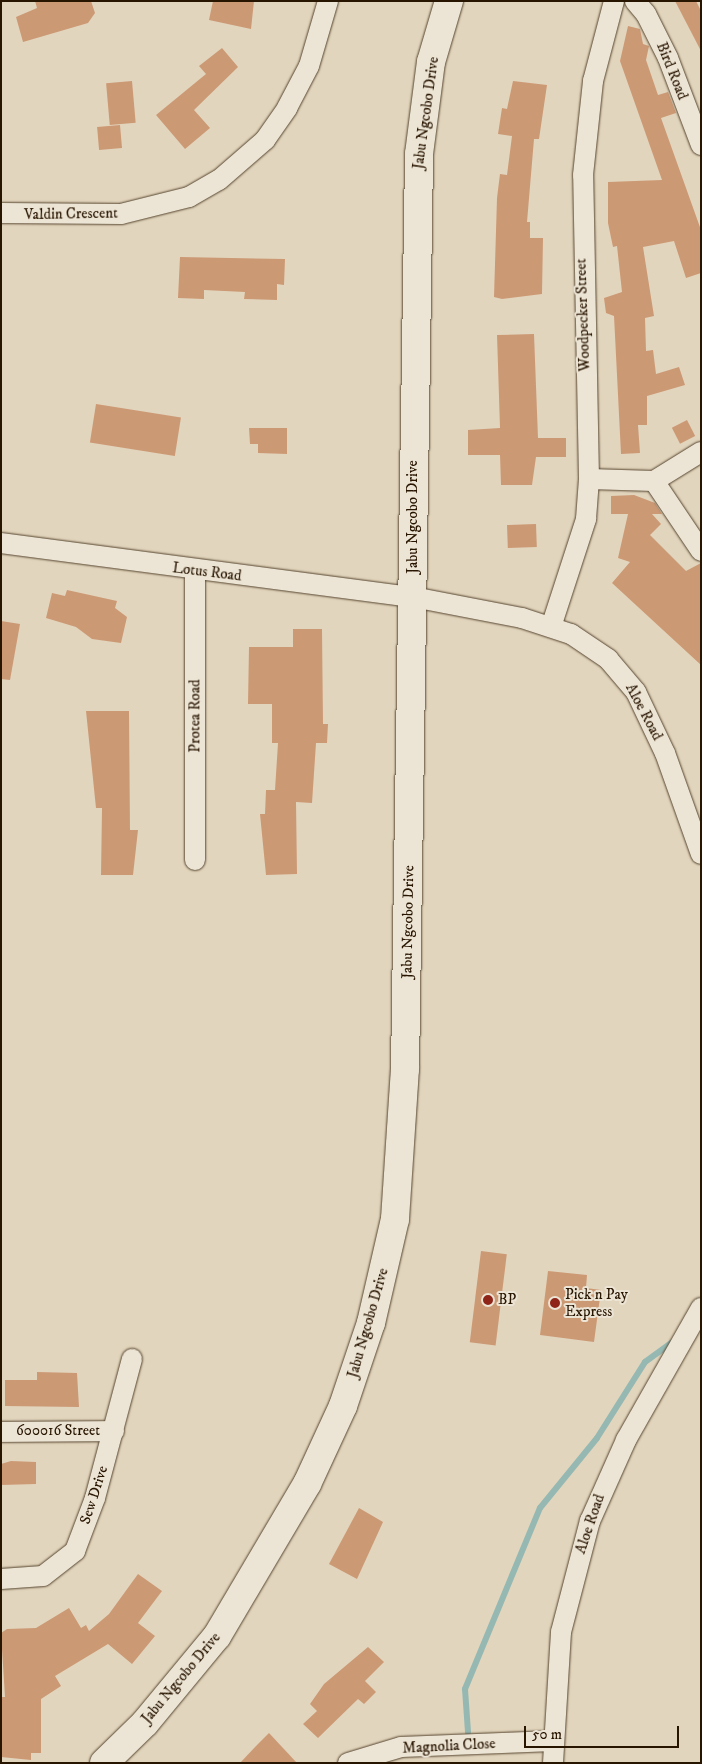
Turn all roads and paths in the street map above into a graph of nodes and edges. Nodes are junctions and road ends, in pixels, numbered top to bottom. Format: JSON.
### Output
{"nodes":[{"id":1,"x":328,"y":1,"type":"edge"},
{"id":2,"x":449,"y":1,"type":"edge"},
{"id":3,"x":614,"y":1,"type":"edge"},
{"id":4,"x":635,"y":1,"type":"edge"},
{"id":5,"x":701,"y":145,"type":"edge"},
{"id":6,"x":1,"y":213,"type":"edge"},
{"id":7,"x":701,"y":452,"type":"edge"},
{"id":8,"x":589,"y":479,"type":"junction"},
{"id":9,"x":654,"y":481,"type":"junction"},
{"id":10,"x":1,"y":543,"type":"edge"},
{"id":11,"x":701,"y":550,"type":"edge"},
{"id":12,"x":195,"y":571,"type":"junction"},
{"id":13,"x":413,"y":596,"type":"junction"},
{"id":14,"x":551,"y":627,"type":"junction"},
{"id":15,"x":701,"y":854,"type":"edge"},
{"id":16,"x":195,"y":860,"type":"dead end"},
{"id":17,"x":701,"y":1308,"type":"edge"},
{"id":18,"x":132,"y":1359,"type":"dead end"},
{"id":19,"x":114,"y":1431,"type":"junction"},
{"id":20,"x":1,"y":1432,"type":"edge"},
{"id":21,"x":1,"y":1579,"type":"edge"},
{"id":22,"x":553,"y":1741,"type":"junction"},
{"id":23,"x":104,"y":1763,"type":"edge"},
{"id":24,"x":348,"y":1763,"type":"edge"},
{"id":25,"x":553,"y":1763,"type":"edge"}],
"edges":[{"from":1,"to":6,"type":"street","name":"Valdin Crescent"},
{"from":2,"to":13,"type":"main road","name":"Jabu Ngcobo Drive"},
{"from":3,"to":8,"type":"street","name":"Woodpecker Street"},
{"from":4,"to":5,"type":"street","name":"Bird Road"},
{"from":7,"to":9,"type":"street"},
{"from":8,"to":9,"type":"street"},
{"from":8,"to":14,"type":"street","name":"Woodpecker Street"},
{"from":9,"to":11,"type":"street"},
{"from":10,"to":12,"type":"street","name":"Lotus Road"},
{"from":12,"to":13,"type":"street","name":"Lotus Road"},
{"from":12,"to":16,"type":"street","name":"Protea Road"},
{"from":13,"to":14,"type":"street","name":"Aloe Road"},
{"from":13,"to":23,"type":"main road","name":"Jabu Ngcobo Drive"},
{"from":14,"to":15,"type":"street","name":"Aloe Road"},
{"from":17,"to":22,"type":"street","name":"Aloe Road"},
{"from":18,"to":19,"type":"street","name":"Sew Drive"},
{"from":19,"to":20,"type":"street","name":"600016 Street"},
{"from":19,"to":21,"type":"street","name":"Sew Drive"},
{"from":22,"to":24,"type":"street","name":"Magnolia Close"},
{"from":22,"to":25,"type":"street","name":"Aloe Road"}]}
